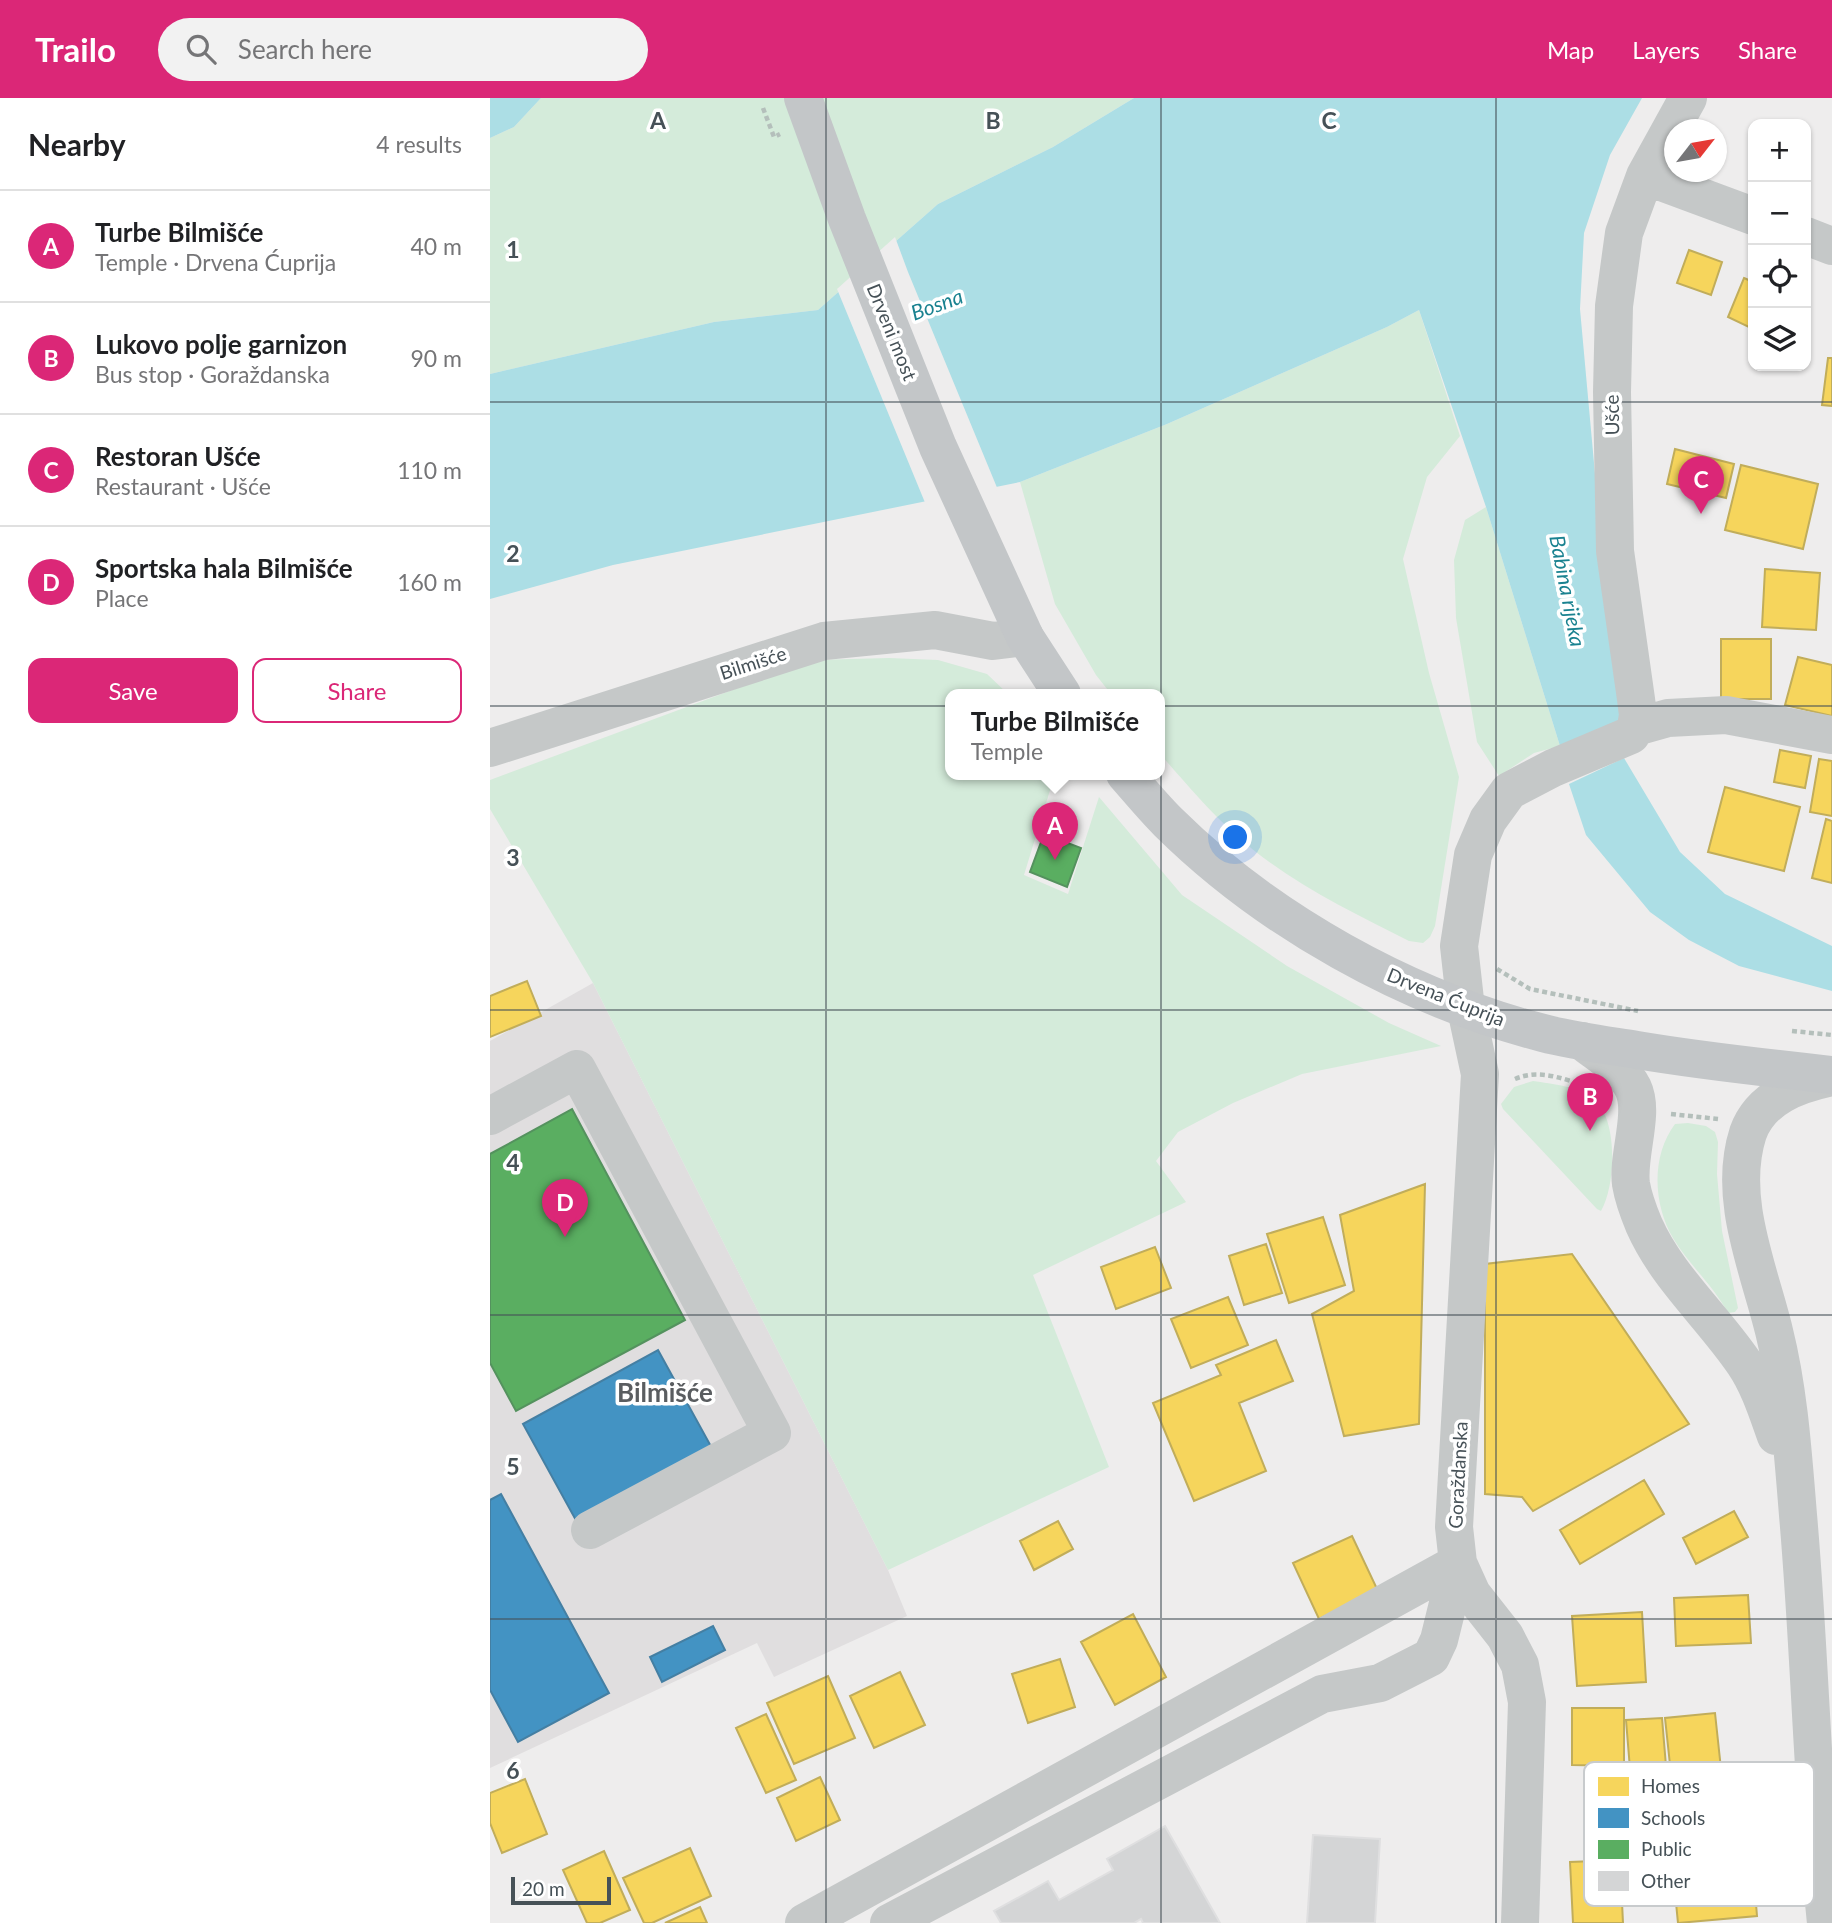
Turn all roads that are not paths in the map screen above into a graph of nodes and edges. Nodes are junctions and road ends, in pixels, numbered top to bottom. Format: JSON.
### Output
{"nodes":[{"id":1,"x":803,"y":98,"type":"edge"},
{"id":2,"x":1688,"y":98,"type":"edge"},
{"id":3,"x":1645,"y":176,"type":"junction"},
{"id":4,"x":1748,"y":214,"type":"edge"},
{"id":5,"x":1811,"y":238,"type":"edge"},
{"id":6,"x":1832,"y":246,"type":"edge"},
{"id":7,"x":1025,"y":636,"type":"junction"},
{"id":8,"x":1059,"y":689,"type":"edge"},
{"id":9,"x":1630,"y":734,"type":"junction"},
{"id":10,"x":1832,"y":734,"type":"edge"},
{"id":11,"x":490,"y":748,"type":"edge"},
{"id":12,"x":1130,"y":780,"type":"edge"},
{"id":13,"x":1466,"y":1009,"type":"junction"},
{"id":14,"x":1582,"y":1041,"type":"junction"},
{"id":15,"x":1832,"y":1076,"type":"edge"},
{"id":16,"x":490,"y":1116,"type":"edge"},
{"id":17,"x":1796,"y":1491,"type":"junction"},
{"id":18,"x":590,"y":1530,"type":"dead end"},
{"id":19,"x":1458,"y":1563,"type":"junction"},
{"id":20,"x":804,"y":1923,"type":"edge"},
{"id":21,"x":888,"y":1923,"type":"edge"},
{"id":22,"x":1520,"y":1923,"type":"edge"},
{"id":23,"x":1826,"y":1923,"type":"edge"}],
"edges":[{"from":1,"to":7,"type":"main road","name":"Drveni most"},
{"from":2,"to":3,"type":"street","name":"Ušće"},
{"from":3,"to":4,"type":"street"},
{"from":3,"to":9,"type":"street","name":"Ušće"},
{"from":5,"to":6,"type":"street"},
{"from":7,"to":8,"type":"main road"},
{"from":7,"to":11,"type":"street","name":"Bilmišće"},
{"from":9,"to":10,"type":"street","name":"Goraždanska"},
{"from":9,"to":13,"type":"street","name":"Goraždanska"},
{"from":12,"to":13,"type":"main road","name":"Drvena Ćuprija"},
{"from":13,"to":14,"type":"main road","name":"Drvena Ćuprija"},
{"from":13,"to":19,"type":"street","name":"Goraždanska"},
{"from":14,"to":15,"type":"main road","name":"Drvena Ćuprija"},
{"from":14,"to":17,"type":"street"},
{"from":15,"to":17,"type":"street"},
{"from":16,"to":18,"type":"street"},
{"from":17,"to":23,"type":"street"},
{"from":19,"to":20,"type":"street"},
{"from":19,"to":21,"type":"street"},
{"from":19,"to":22,"type":"street","name":"Goraždanska"}]}
